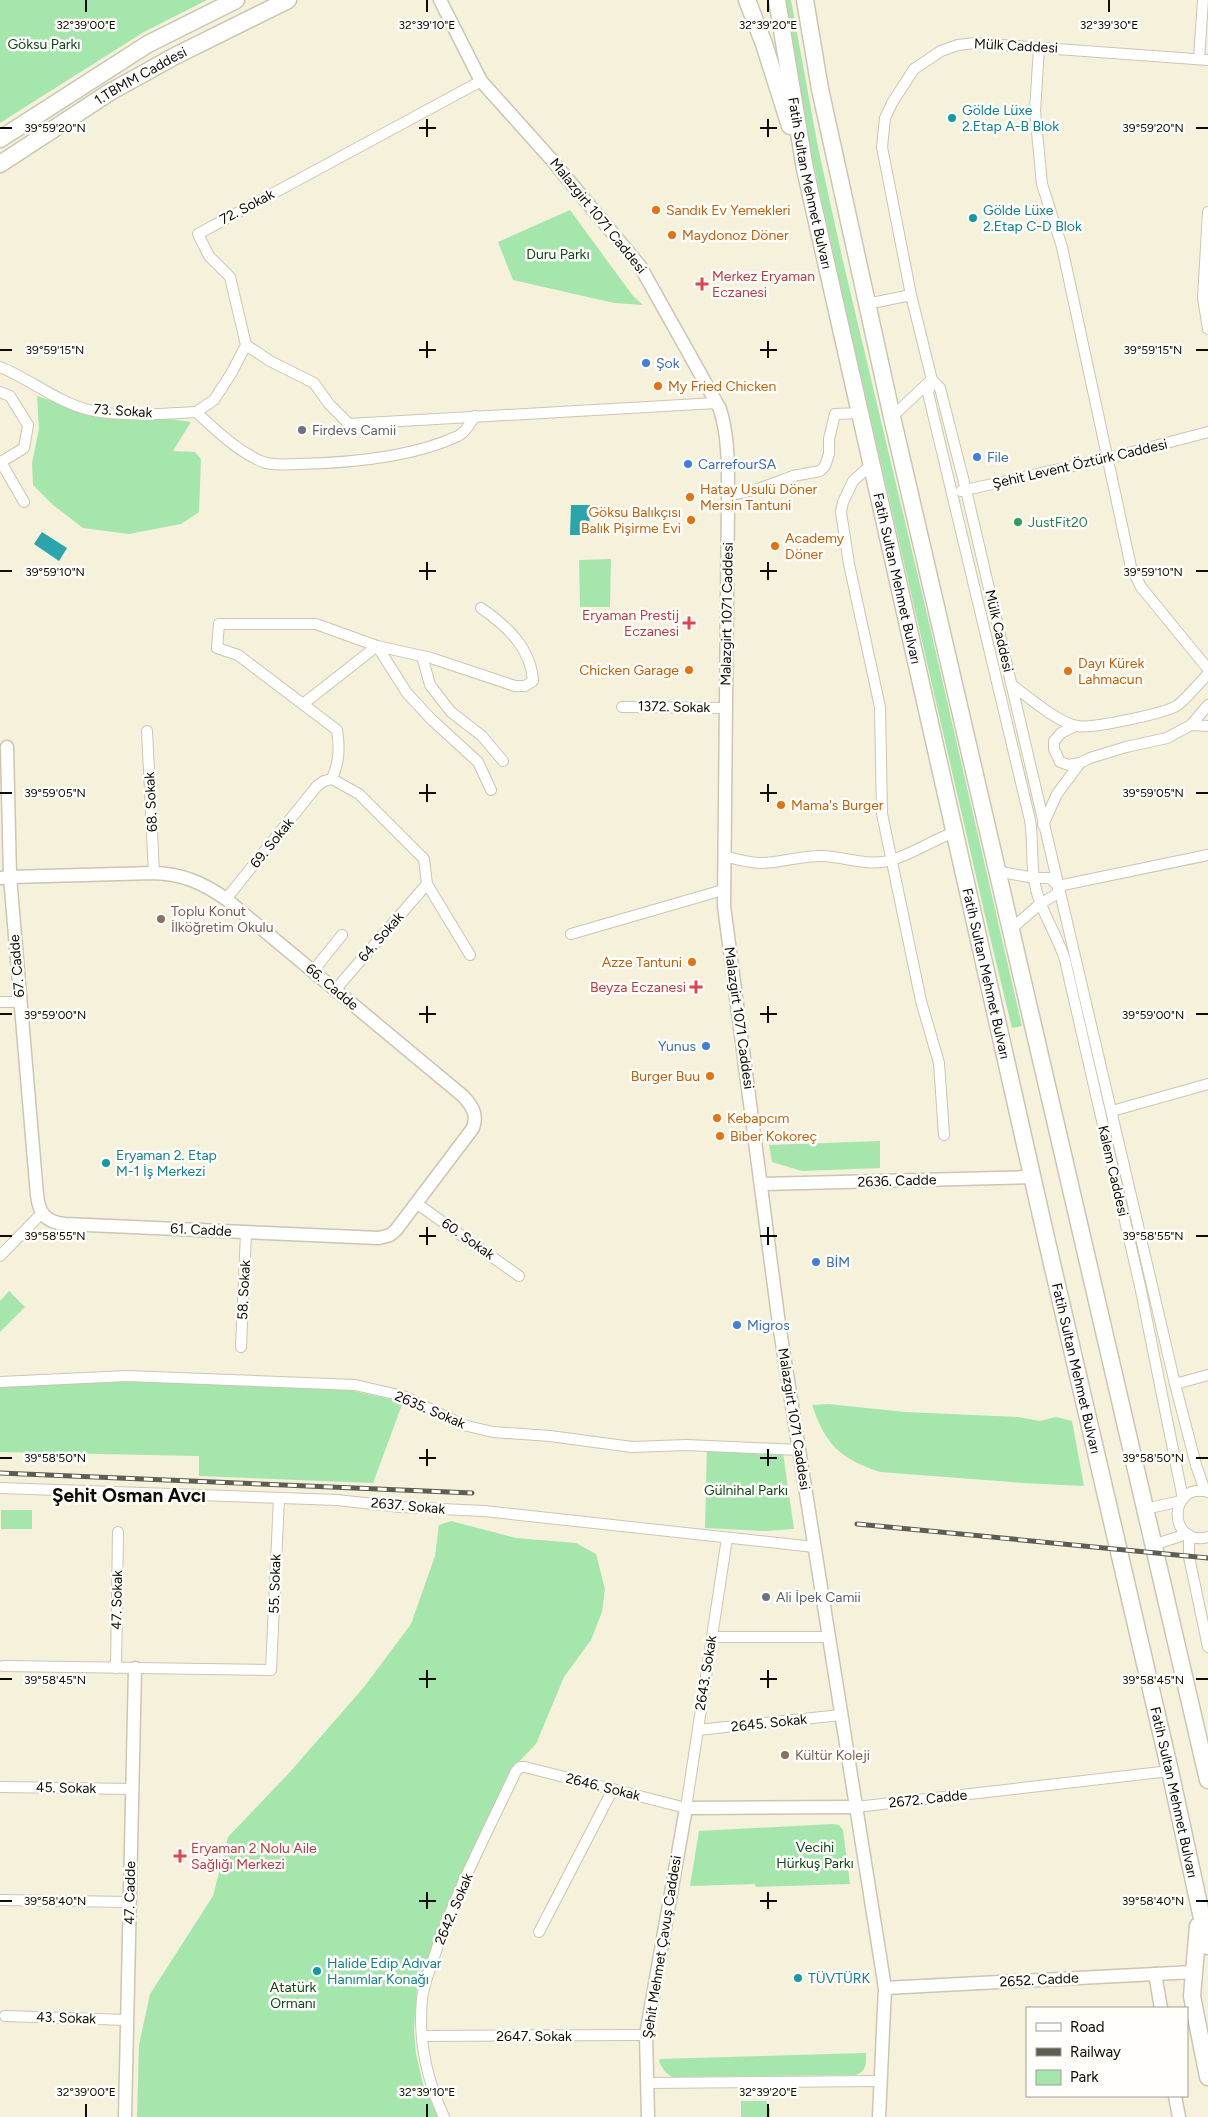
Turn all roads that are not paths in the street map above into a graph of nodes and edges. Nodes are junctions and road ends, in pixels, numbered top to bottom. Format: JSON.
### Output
{"nodes":[{"id":1,"x":236,"y":0,"type":"edge"},
{"id":2,"x":288,"y":0,"type":"edge"},
{"id":3,"x":440,"y":0,"type":"edge"},
{"id":4,"x":747,"y":0,"type":"edge"},
{"id":5,"x":777,"y":0,"type":"edge"},
{"id":6,"x":807,"y":0,"type":"edge"},
{"id":7,"x":1203,"y":0,"type":"edge"},
{"id":8,"x":1039,"y":46,"type":"junction"},
{"id":9,"x":1204,"y":60,"type":"edge"},
{"id":10,"x":480,"y":81,"type":"junction"},
{"id":11,"x":0,"y":139,"type":"edge"},
{"id":12,"x":0,"y":164,"type":"edge"},
{"id":13,"x":804,"y":169,"type":"junction"},
{"id":14,"x":1208,"y":212,"type":"edge"},
{"id":15,"x":1208,"y":219,"type":"edge"},
{"id":16,"x":911,"y":295,"type":"junction"},
{"id":17,"x":867,"y":304,"type":"junction"},
{"id":18,"x":1208,"y":329,"type":"edge"},
{"id":19,"x":246,"y":345,"type":"junction"},
{"id":20,"x":0,"y":366,"type":"edge"},
{"id":21,"x":932,"y":380,"type":"junction"},
{"id":22,"x":0,"y":392,"type":"edge"},
{"id":23,"x":716,"y":403,"type":"junction"},
{"id":24,"x":196,"y":412,"type":"junction"},
{"id":25,"x":860,"y":413,"type":"junction"},
{"id":26,"x":475,"y":416,"type":"junction"},
{"id":27,"x":892,"y":416,"type":"junction"},
{"id":28,"x":1208,"y":432,"type":"edge"},
{"id":29,"x":1109,"y":458,"type":"junction"},
{"id":30,"x":872,"y":464,"type":"junction"},
{"id":31,"x":966,"y":490,"type":"junction"},
{"id":32,"x":952,"y":494,"type":"junction"},
{"id":33,"x":728,"y":496,"type":"junction"},
{"id":34,"x":24,"y":502,"type":"dead end"},
{"id":35,"x":481,"y":608,"type":"dead end"},
{"id":36,"x":377,"y":646,"type":"junction"},
{"id":37,"x":422,"y":656,"type":"junction"},
{"id":38,"x":1208,"y":669,"type":"edge"},
{"id":39,"x":1208,"y":674,"type":"edge"},
{"id":40,"x":1012,"y":685,"type":"junction"},
{"id":41,"x":303,"y":704,"type":"junction"},
{"id":42,"x":1208,"y":706,"type":"edge"},
{"id":43,"x":622,"y":707,"type":"dead end"},
{"id":44,"x":725,"y":708,"type":"junction"},
{"id":45,"x":1191,"y":725,"type":"junction"},
{"id":46,"x":1075,"y":726,"type":"junction"},
{"id":47,"x":1208,"y":726,"type":"edge"},
{"id":48,"x":147,"y":731,"type":"dead end"},
{"id":49,"x":3,"y":747,"type":"edge"},
{"id":50,"x":503,"y":761,"type":"dead end"},
{"id":51,"x":1080,"y":763,"type":"junction"},
{"id":52,"x":332,"y":779,"type":"junction"},
{"id":53,"x":491,"y":790,"type":"dead end"},
{"id":54,"x":1043,"y":825,"type":"junction"},
{"id":55,"x":955,"y":832,"type":"junction"},
{"id":56,"x":1208,"y":854,"type":"edge"},
{"id":57,"x":724,"y":856,"type":"junction"},
{"id":58,"x":892,"y":859,"type":"junction"},
{"id":59,"x":996,"y":871,"type":"junction"},
{"id":60,"x":154,"y":873,"type":"junction"},
{"id":61,"x":5,"y":877,"type":"edge"},
{"id":62,"x":1034,"y":878,"type":"junction"},
{"id":63,"x":427,"y":884,"type":"junction"},
{"id":64,"x":1058,"y":886,"type":"junction"},
{"id":65,"x":723,"y":890,"type":"junction"},
{"id":66,"x":226,"y":899,"type":"junction"},
{"id":67,"x":1040,"y":904,"type":"junction"},
{"id":68,"x":1010,"y":930,"type":"junction"},
{"id":69,"x":571,"y":934,"type":"dead end"},
{"id":70,"x":342,"y":935,"type":"dead end"},
{"id":71,"x":470,"y":955,"type":"dead end"},
{"id":72,"x":313,"y":971,"type":"junction"},
{"id":73,"x":335,"y":990,"type":"junction"},
{"id":74,"x":0,"y":1002,"type":"edge"},
{"id":75,"x":20,"y":1002,"type":"junction"},
{"id":76,"x":1208,"y":1084,"type":"edge"},
{"id":77,"x":1112,"y":1111,"type":"junction"},
{"id":78,"x":944,"y":1135,"type":"dead end"},
{"id":79,"x":1033,"y":1177,"type":"junction"},
{"id":80,"x":761,"y":1184,"type":"junction"},
{"id":81,"x":416,"y":1203,"type":"junction"},
{"id":82,"x":41,"y":1214,"type":"junction"},
{"id":83,"x":246,"y":1232,"type":"junction"},
{"id":84,"x":363,"y":1238,"type":"joint"},
{"id":85,"x":0,"y":1256,"type":"edge"},
{"id":86,"x":520,"y":1276,"type":"dead end"},
{"id":87,"x":241,"y":1347,"type":"dead end"},
{"id":88,"x":1208,"y":1375,"type":"edge"},
{"id":89,"x":0,"y":1382,"type":"edge"},
{"id":90,"x":1175,"y":1384,"type":"junction"},
{"id":91,"x":799,"y":1450,"type":"junction"},
{"id":92,"x":0,"y":1488,"type":"edge"},
{"id":93,"x":1206,"y":1492,"type":"edge"},
{"id":94,"x":279,"y":1498,"type":"junction"},
{"id":95,"x":1182,"y":1500,"type":"junction"},
{"id":96,"x":1145,"y":1508,"type":"junction"},
{"id":97,"x":118,"y":1532,"type":"dead end"},
{"id":98,"x":1188,"y":1535,"type":"junction"},
{"id":99,"x":1208,"y":1537,"type":"edge"},
{"id":100,"x":727,"y":1538,"type":"junction"},
{"id":101,"x":1154,"y":1545,"type":"junction"},
{"id":102,"x":814,"y":1547,"type":"junction"},
{"id":103,"x":712,"y":1637,"type":"junction"},
{"id":104,"x":828,"y":1638,"type":"junction"},
{"id":105,"x":1208,"y":1647,"type":"edge"},
{"id":106,"x":1,"y":1666,"type":"edge"},
{"id":107,"x":116,"y":1668,"type":"junction"},
{"id":108,"x":136,"y":1668,"type":"junction"},
{"id":109,"x":841,"y":1715,"type":"junction"},
{"id":110,"x":698,"y":1730,"type":"junction"},
{"id":111,"x":520,"y":1767,"type":"joint"},
{"id":112,"x":1170,"y":1771,"type":"junction"},
{"id":113,"x":1208,"y":1780,"type":"edge"},
{"id":114,"x":0,"y":1787,"type":"edge"},
{"id":115,"x":133,"y":1788,"type":"junction"},
{"id":116,"x":613,"y":1790,"type":"junction"},
{"id":117,"x":856,"y":1806,"type":"junction"},
{"id":118,"x":686,"y":1808,"type":"junction"},
{"id":119,"x":0,"y":1900,"type":"edge"},
{"id":120,"x":130,"y":1902,"type":"junction"},
{"id":121,"x":1200,"y":1909,"type":"junction"},
{"id":122,"x":540,"y":1932,"type":"dead end"},
{"id":123,"x":1208,"y":1946,"type":"edge"},
{"id":124,"x":1194,"y":1972,"type":"junction"},
{"id":125,"x":1155,"y":1974,"type":"junction"},
{"id":126,"x":885,"y":1988,"type":"junction"},
{"id":127,"x":1161,"y":2007,"type":"edge"},
{"id":128,"x":6,"y":2016,"type":"dead end"},
{"id":129,"x":127,"y":2020,"type":"junction"},
{"id":130,"x":646,"y":2035,"type":"junction"},
{"id":131,"x":423,"y":2036,"type":"junction"},
{"id":132,"x":1208,"y":2077,"type":"edge"},
{"id":133,"x":881,"y":2081,"type":"junction"},
{"id":134,"x":647,"y":2083,"type":"junction"},
{"id":135,"x":1175,"y":2097,"type":"edge"},
{"id":136,"x":125,"y":2117,"type":"edge"},
{"id":137,"x":444,"y":2117,"type":"edge"},
{"id":138,"x":648,"y":2117,"type":"edge"},
{"id":139,"x":879,"y":2117,"type":"edge"},
{"id":140,"x":1178,"y":2117,"type":"edge"}],
"edges":[{"from":1,"to":11,"type":"main road","name":"1.TBMM Caddesi"},
{"from":2,"to":12,"type":"main road","name":"1.TBMM Caddesi"},
{"from":3,"to":10,"type":"street","name":"Malazgirt 1071 Caddesi"},
{"from":4,"to":13,"type":"main road"},
{"from":5,"to":13,"type":"main road","name":"Fatih Sultan Mehmet Bulvarı"},
{"from":6,"to":17,"type":"main road","name":"Fatih Sultan Mehmet Bulvarı"},
{"from":7,"to":9,"type":"street"},
{"from":8,"to":9,"type":"street","name":"Mülk Caddesi"},
{"from":8,"to":16,"type":"street","name":"Mülk Caddesi"},
{"from":8,"to":29,"type":"street"},
{"from":10,"to":19,"type":"street","name":"72. Sokak"},
{"from":10,"to":23,"type":"street","name":"Malazgirt 1071 Caddesi"},
{"from":13,"to":25,"type":"main road","name":"Fatih Sultan Mehmet Bulvarı"},
{"from":14,"to":15,"type":"street"},
{"from":15,"to":18,"type":"street"},
{"from":16,"to":17,"type":"street"},
{"from":16,"to":21,"type":"street","name":"Mülk Caddesi"},
{"from":17,"to":27,"type":"main road","name":"Fatih Sultan Mehmet Bulvarı"},
{"from":19,"to":24,"type":"street"},
{"from":19,"to":26,"type":"street"},
{"from":20,"to":24,"type":"street","name":"73. Sokak"},
{"from":21,"to":27,"type":"street"},
{"from":21,"to":31,"type":"street","name":"Mülk Caddesi"},
{"from":21,"to":32,"type":"street","name":"Mülk Caddesi"},
{"from":22,"to":34,"type":"street"},
{"from":23,"to":26,"type":"street"},
{"from":23,"to":33,"type":"street","name":"Malazgirt 1071 Caddesi"},
{"from":24,"to":26,"type":"street"},
{"from":25,"to":30,"type":"main road","name":"Fatih Sultan Mehmet Bulvarı"},
{"from":25,"to":33,"type":"street"},
{"from":27,"to":59,"type":"main road","name":"Fatih Sultan Mehmet Bulvarı"},
{"from":28,"to":29,"type":"street","name":"Şehit Levent Öztürk Caddesi"},
{"from":29,"to":31,"type":"street","name":"Şehit Levent Öztürk Caddesi"},
{"from":29,"to":38,"type":"street"},
{"from":30,"to":55,"type":"main road","name":"Fatih Sultan Mehmet Bulvarı"},
{"from":30,"to":58,"type":"street"},
{"from":31,"to":32,"type":"street","name":"Şehit Levent Öztürk Caddesi"},
{"from":31,"to":40,"type":"street","name":"Mülk Caddesi"},
{"from":32,"to":62,"type":"street","name":"Mülk Caddesi"},
{"from":33,"to":44,"type":"street","name":"Malazgirt 1071 Caddesi"},
{"from":35,"to":37,"type":"street"},
{"from":36,"to":37,"type":"street"},
{"from":36,"to":41,"type":"street"},
{"from":36,"to":41,"type":"street"},
{"from":36,"to":53,"type":"street"},
{"from":37,"to":50,"type":"street"},
{"from":39,"to":46,"type":"street"},
{"from":40,"to":46,"type":"street"},
{"from":40,"to":54,"type":"street","name":"Mülk Caddesi"},
{"from":41,"to":52,"type":"street"},
{"from":42,"to":45,"type":"street"},
{"from":43,"to":44,"type":"street","name":"1372. Sokak"},
{"from":44,"to":57,"type":"street","name":"Malazgirt 1071 Caddesi"},
{"from":45,"to":47,"type":"street"},
{"from":45,"to":51,"type":"street"},
{"from":46,"to":51,"type":"street"},
{"from":48,"to":60,"type":"street","name":"68. Sokak"},
{"from":49,"to":61,"type":"street","name":"67. Cadde"},
{"from":51,"to":54,"type":"street"},
{"from":52,"to":63,"type":"street"},
{"from":52,"to":66,"type":"street","name":"69. Sokak"},
{"from":54,"to":64,"type":"street","name":"Mülk Caddesi"},
{"from":55,"to":58,"type":"street"},
{"from":55,"to":79,"type":"main road","name":"Fatih Sultan Mehmet Bulvarı"},
{"from":56,"to":64,"type":"street"},
{"from":57,"to":58,"type":"street"},
{"from":57,"to":65,"type":"street","name":"Malazgirt 1071 Caddesi"},
{"from":58,"to":78,"type":"street"},
{"from":59,"to":62,"type":"street"},
{"from":59,"to":68,"type":"main road","name":"Fatih Sultan Mehmet Bulvarı"},
{"from":60,"to":61,"type":"street","name":"66. Cadde"},
{"from":60,"to":66,"type":"street","name":"66. Cadde"},
{"from":61,"to":75,"type":"street","name":"67. Cadde"},
{"from":62,"to":64,"type":"street"},
{"from":62,"to":67,"type":"street","name":"Kalem Caddesi"},
{"from":63,"to":71,"type":"street"},
{"from":63,"to":73,"type":"street","name":"64. Sokak"},
{"from":64,"to":67,"type":"street"},
{"from":64,"to":77,"type":"street","name":"Kalem Caddesi"},
{"from":65,"to":69,"type":"street"},
{"from":65,"to":80,"type":"street","name":"Malazgirt 1071 Caddesi"},
{"from":66,"to":72,"type":"street","name":"66. Cadde"},
{"from":67,"to":68,"type":"street"},
{"from":67,"to":95,"type":"street","name":"Kalem Caddesi"},
{"from":68,"to":96,"type":"main road","name":"Fatih Sultan Mehmet Bulvarı"},
{"from":70,"to":72,"type":"street"},
{"from":72,"to":73,"type":"street","name":"66. Cadde"},
{"from":73,"to":81,"type":"street","name":"66. Cadde"},
{"from":74,"to":75,"type":"street"},
{"from":75,"to":82,"type":"street","name":"67. Cadde"},
{"from":76,"to":77,"type":"street"},
{"from":77,"to":90,"type":"street","name":"Kalem Caddesi"},
{"from":79,"to":80,"type":"street","name":"2636. Cadde"},
{"from":79,"to":112,"type":"main road","name":"Fatih Sultan Mehmet Bulvarı"},
{"from":80,"to":91,"type":"street","name":"Malazgirt 1071 Caddesi"},
{"from":81,"to":84,"type":"street","name":"66. Cadde"},
{"from":81,"to":86,"type":"street","name":"60. Sokak"},
{"from":82,"to":83,"type":"street","name":"61. Cadde"},
{"from":82,"to":85,"type":"street"},
{"from":83,"to":84,"type":"street","name":"61. Cadde"},
{"from":83,"to":87,"type":"street","name":"58. Sokak"},
{"from":88,"to":90,"type":"street"},
{"from":89,"to":91,"type":"street","name":"2635. Sokak"},
{"from":90,"to":93,"type":"street","name":"Kalem Caddesi"},
{"from":91,"to":102,"type":"street","name":"Malazgirt 1071 Caddesi"},
{"from":92,"to":94,"type":"street","name":"2637. Sokak"},
{"from":93,"to":95,"type":"street"},
{"from":94,"to":100,"type":"street","name":"2637. Sokak"},
{"from":94,"to":108,"type":"street","name":"55. Sokak"},
{"from":95,"to":96,"type":"street"},
{"from":95,"to":98,"type":"street","name":"Kalem Caddesi"},
{"from":96,"to":101,"type":"main road","name":"Fatih Sultan Mehmet Bulvarı"},
{"from":97,"to":107,"type":"street","name":"47. Sokak"},
{"from":98,"to":99,"type":"street"},
{"from":98,"to":101,"type":"street"},
{"from":98,"to":105,"type":"street"},
{"from":100,"to":102,"type":"street","name":"2637. Sokak"},
{"from":100,"to":103,"type":"street","name":"2643. Sokak"},
{"from":101,"to":113,"type":"main road","name":"Fatih Sultan Mehmet Bulvarı"},
{"from":102,"to":104,"type":"street","name":"Malazgirt 1071 Caddesi"},
{"from":103,"to":104,"type":"street"},
{"from":103,"to":110,"type":"street","name":"2643. Sokak"},
{"from":104,"to":109,"type":"street","name":"Malazgirt 1071 Caddesi"},
{"from":106,"to":107,"type":"street"},
{"from":107,"to":108,"type":"street"},
{"from":108,"to":115,"type":"street","name":"47. Cadde"},
{"from":109,"to":110,"type":"street","name":"2645. Sokak"},
{"from":109,"to":117,"type":"street","name":"Malazgirt 1071 Caddesi"},
{"from":110,"to":118,"type":"street","name":"2643. Sokak"},
{"from":111,"to":116,"type":"street","name":"2646. Sokak"},
{"from":111,"to":131,"type":"street","name":"2642. Sokak"},
{"from":112,"to":117,"type":"street","name":"2672. Cadde"},
{"from":112,"to":121,"type":"main road","name":"Fatih Sultan Mehmet Bulvarı"},
{"from":114,"to":115,"type":"street","name":"45. Sokak"},
{"from":115,"to":120,"type":"street","name":"47. Cadde"},
{"from":116,"to":118,"type":"street","name":"2646. Sokak"},
{"from":116,"to":122,"type":"street"},
{"from":117,"to":118,"type":"street","name":"2672. Cadde"},
{"from":117,"to":126,"type":"street","name":"Malazgirt 1071 Caddesi"},
{"from":118,"to":130,"type":"street","name":"Şehit Mehmet Çavuş Caddesi"},
{"from":119,"to":120,"type":"street"},
{"from":120,"to":129,"type":"street","name":"47. Cadde"},
{"from":121,"to":123,"type":"main road","name":"Fatih Sultan Mehmet Bulvarı"},
{"from":121,"to":124,"type":"main road"},
{"from":124,"to":125,"type":"street","name":"2652. Cadde"},
{"from":124,"to":132,"type":"main road"},
{"from":125,"to":126,"type":"street","name":"2652. Cadde"},
{"from":125,"to":127,"type":"street"},
{"from":126,"to":133,"type":"street","name":"Malazgirt 1071 Caddesi"},
{"from":128,"to":129,"type":"street","name":"43. Sokak"},
{"from":129,"to":136,"type":"street","name":"47. Cadde"},
{"from":130,"to":131,"type":"street","name":"2647. Sokak"},
{"from":130,"to":134,"type":"street","name":"Şehit Mehmet Çavuş Caddesi"},
{"from":131,"to":137,"type":"street","name":"2642. Sokak"},
{"from":133,"to":134,"type":"street"},
{"from":133,"to":139,"type":"street","name":"Malazgirt 1071 Caddesi"},
{"from":134,"to":138,"type":"street","name":"Şehit Mehmet Çavuş Caddesi"},
{"from":135,"to":140,"type":"street"}]}
